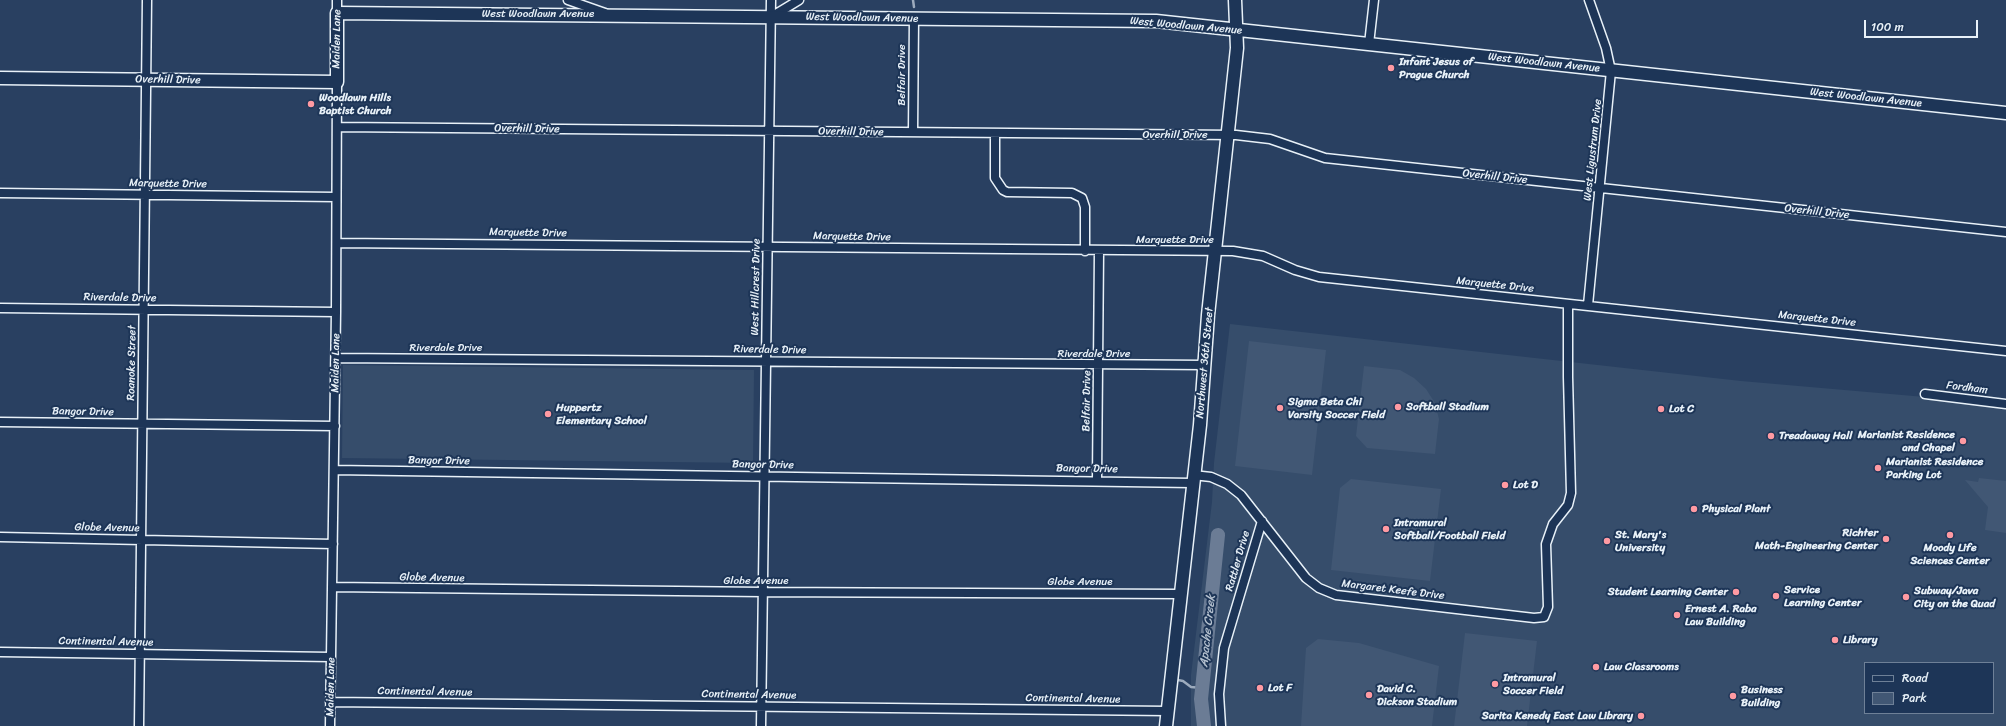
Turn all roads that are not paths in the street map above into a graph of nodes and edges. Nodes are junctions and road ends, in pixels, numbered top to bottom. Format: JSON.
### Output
{"nodes":[{"id":1,"x":147,"y":0,"type":"edge"},
{"id":2,"x":337,"y":0,"type":"edge"},
{"id":3,"x":568,"y":0,"type":"edge"},
{"id":4,"x":771,"y":0,"type":"edge"},
{"id":5,"x":799,"y":0,"type":"edge"},
{"id":6,"x":1235,"y":0,"type":"edge"},
{"id":7,"x":1374,"y":0,"type":"edge"},
{"id":8,"x":1588,"y":0,"type":"edge"},
{"id":9,"x":337,"y":13,"type":"junction"},
{"id":10,"x":612,"y":15,"type":"junction"},
{"id":11,"x":771,"y":17,"type":"junction"},
{"id":12,"x":914,"y":18,"type":"junction"},
{"id":13,"x":1237,"y":29,"type":"junction"},
{"id":14,"x":1369,"y":44,"type":"junction"},
{"id":15,"x":1611,"y":71,"type":"junction"},
{"id":16,"x":0,"y":78,"type":"edge"},
{"id":17,"x":147,"y":80,"type":"junction"},
{"id":18,"x":337,"y":82,"type":"junction"},
{"id":19,"x":2006,"y":113,"type":"edge"},
{"id":20,"x":337,"y":127,"type":"junction"},
{"id":21,"x":768,"y":131,"type":"junction"},
{"id":22,"x":913,"y":132,"type":"junction"},
{"id":23,"x":995,"y":134,"type":"junction"},
{"id":24,"x":1227,"y":135,"type":"junction"},
{"id":25,"x":1600,"y":189,"type":"junction"},
{"id":26,"x":0,"y":193,"type":"edge"},
{"id":27,"x":145,"y":195,"type":"junction"},
{"id":28,"x":336,"y":197,"type":"junction"},
{"id":29,"x":2006,"y":232,"type":"edge"},
{"id":30,"x":337,"y":243,"type":"junction"},
{"id":31,"x":768,"y":247,"type":"junction"},
{"id":32,"x":1215,"y":250,"type":"junction"},
{"id":33,"x":1085,"y":251,"type":"junction"},
{"id":34,"x":1099,"y":251,"type":"junction"},
{"id":35,"x":1568,"y":304,"type":"junction"},
{"id":36,"x":1588,"y":305,"type":"junction"},
{"id":37,"x":0,"y":308,"type":"edge"},
{"id":38,"x":144,"y":310,"type":"junction"},
{"id":39,"x":336,"y":312,"type":"junction"},
{"id":40,"x":2006,"y":351,"type":"edge"},
{"id":41,"x":336,"y":358,"type":"junction"},
{"id":42,"x":765,"y":360,"type":"junction"},
{"id":43,"x":1099,"y":365,"type":"junction"},
{"id":44,"x":1205,"y":365,"type":"junction"},
{"id":45,"x":1924,"y":394,"type":"dead end"},
{"id":46,"x":2006,"y":404,"type":"edge"},
{"id":47,"x":0,"y":422,"type":"edge"},
{"id":48,"x":142,"y":423,"type":"junction"},
{"id":49,"x":335,"y":426,"type":"junction"},
{"id":50,"x":334,"y":470,"type":"junction"},
{"id":51,"x":764,"y":476,"type":"junction"},
{"id":52,"x":1193,"y":479,"type":"junction"},
{"id":53,"x":1097,"y":480,"type":"junction"},
{"id":54,"x":1262,"y":521,"type":"junction"},
{"id":55,"x":0,"y":537,"type":"edge"},
{"id":56,"x":141,"y":540,"type":"junction"},
{"id":57,"x":334,"y":544,"type":"junction"},
{"id":58,"x":332,"y":587,"type":"junction"},
{"id":59,"x":763,"y":592,"type":"junction"},
{"id":60,"x":1180,"y":594,"type":"junction"},
{"id":61,"x":0,"y":652,"type":"edge"},
{"id":62,"x":140,"y":654,"type":"junction"},
{"id":63,"x":331,"y":657,"type":"junction"},
{"id":64,"x":330,"y":702,"type":"junction"},
{"id":65,"x":761,"y":706,"type":"junction"},
{"id":66,"x":1168,"y":711,"type":"junction"},
{"id":67,"x":139,"y":726,"type":"edge"},
{"id":68,"x":330,"y":726,"type":"edge"},
{"id":69,"x":761,"y":726,"type":"edge"},
{"id":70,"x":1166,"y":726,"type":"edge"},
{"id":71,"x":1221,"y":726,"type":"edge"}],
"edges":[{"from":1,"to":17,"type":"street","name":"Roanoke Street"},
{"from":2,"to":9,"type":"street","name":"Maiden Lane"},
{"from":3,"to":10,"type":"street"},
{"from":4,"to":11,"type":"street","name":"West Hillcrest Drive"},
{"from":5,"to":11,"type":"street"},
{"from":6,"to":13,"type":"street","name":"Northwest 36th Street"},
{"from":7,"to":14,"type":"street"},
{"from":8,"to":15,"type":"street","name":"West Ligustrum Drive"},
{"from":9,"to":10,"type":"street","name":"West Woodlawn Avenue"},
{"from":9,"to":18,"type":"street","name":"Maiden Lane"},
{"from":10,"to":11,"type":"street","name":"West Woodlawn Avenue"},
{"from":11,"to":12,"type":"street","name":"West Woodlawn Avenue"},
{"from":11,"to":21,"type":"street","name":"West Hillcrest Drive"},
{"from":12,"to":13,"type":"street","name":"West Woodlawn Avenue"},
{"from":12,"to":22,"type":"street","name":"Belfair Drive"},
{"from":13,"to":14,"type":"street","name":"West Woodlawn Avenue"},
{"from":13,"to":24,"type":"street","name":"Northwest 36th Street"},
{"from":14,"to":15,"type":"street","name":"West Woodlawn Avenue"},
{"from":15,"to":19,"type":"street","name":"West Woodlawn Avenue"},
{"from":15,"to":25,"type":"street","name":"West Ligustrum Drive"},
{"from":16,"to":17,"type":"street","name":"Overhill Drive"},
{"from":17,"to":18,"type":"street","name":"Overhill Drive"},
{"from":17,"to":27,"type":"street","name":"Roanoke Street"},
{"from":18,"to":20,"type":"street","name":"Maiden Lane"},
{"from":20,"to":21,"type":"street","name":"Overhill Drive"},
{"from":20,"to":28,"type":"street","name":"Maiden Lane"},
{"from":21,"to":22,"type":"street","name":"Overhill Drive"},
{"from":21,"to":31,"type":"street","name":"West Hillcrest Drive"},
{"from":22,"to":23,"type":"street","name":"Overhill Drive"},
{"from":23,"to":24,"type":"street","name":"Overhill Drive"},
{"from":23,"to":33,"type":"street"},
{"from":24,"to":25,"type":"street","name":"Overhill Drive"},
{"from":24,"to":32,"type":"street","name":"Northwest 36th Street"},
{"from":25,"to":29,"type":"street","name":"Overhill Drive"},
{"from":25,"to":36,"type":"street","name":"West Ligustrum Drive"},
{"from":26,"to":27,"type":"street","name":"Marquette Drive"},
{"from":27,"to":28,"type":"street","name":"Marquette Drive"},
{"from":27,"to":38,"type":"street","name":"Roanoke Street"},
{"from":28,"to":30,"type":"street","name":"Maiden Lane"},
{"from":30,"to":31,"type":"street","name":"Marquette Drive"},
{"from":30,"to":39,"type":"street","name":"Maiden Lane"},
{"from":31,"to":33,"type":"street","name":"Marquette Drive"},
{"from":31,"to":42,"type":"street","name":"West Hillcrest Drive"},
{"from":32,"to":34,"type":"street","name":"Marquette Drive"},
{"from":32,"to":35,"type":"street","name":"Marquette Drive"},
{"from":32,"to":44,"type":"street","name":"Northwest 36th Street"},
{"from":33,"to":34,"type":"street","name":"Marquette Drive"},
{"from":34,"to":43,"type":"street","name":"Belfair Drive"},
{"from":35,"to":36,"type":"street","name":"Marquette Drive"},
{"from":35,"to":54,"type":"street","name":"Margaret Keefe Drive"},
{"from":36,"to":40,"type":"street","name":"Marquette Drive"},
{"from":37,"to":38,"type":"street","name":"Riverdale Drive"},
{"from":38,"to":39,"type":"street","name":"Riverdale Drive"},
{"from":38,"to":48,"type":"street","name":"Roanoke Street"},
{"from":39,"to":41,"type":"street","name":"Maiden Lane"},
{"from":41,"to":42,"type":"street","name":"Riverdale Drive"},
{"from":41,"to":49,"type":"street","name":"Maiden Lane"},
{"from":42,"to":43,"type":"street","name":"Riverdale Drive"},
{"from":42,"to":51,"type":"street","name":"West Hillcrest Drive"},
{"from":43,"to":44,"type":"street","name":"Riverdale Drive"},
{"from":43,"to":53,"type":"street","name":"Belfair Drive"},
{"from":44,"to":52,"type":"street","name":"Northwest 36th Street"},
{"from":45,"to":46,"type":"street","name":"Fordham"},
{"from":47,"to":48,"type":"street","name":"Bangor Drive"},
{"from":48,"to":49,"type":"street","name":"Bangor Drive"},
{"from":48,"to":56,"type":"street","name":"Roanoke Street"},
{"from":49,"to":50,"type":"street","name":"Maiden Lane"},
{"from":50,"to":51,"type":"street","name":"Bangor Drive"},
{"from":50,"to":57,"type":"street","name":"Maiden Lane"},
{"from":51,"to":53,"type":"street","name":"Bangor Drive"},
{"from":51,"to":59,"type":"street","name":"West Hillcrest Drive"},
{"from":52,"to":53,"type":"street","name":"Bangor Drive"},
{"from":52,"to":54,"type":"street","name":"Margaret Keefe Drive"},
{"from":52,"to":60,"type":"street","name":"Northwest 36th Street"},
{"from":54,"to":71,"type":"street","name":"Rattler Drive"},
{"from":55,"to":56,"type":"street","name":"Globe Avenue"},
{"from":56,"to":57,"type":"street","name":"Globe Avenue"},
{"from":56,"to":62,"type":"street","name":"Roanoke Street"},
{"from":57,"to":58,"type":"street","name":"Maiden Lane"},
{"from":58,"to":59,"type":"street","name":"Globe Avenue"},
{"from":58,"to":63,"type":"street","name":"Maiden Lane"},
{"from":59,"to":60,"type":"street","name":"Globe Avenue"},
{"from":59,"to":65,"type":"street","name":"West Hillcrest Drive"},
{"from":60,"to":66,"type":"street","name":"Northwest 36th Street"},
{"from":61,"to":62,"type":"street","name":"Continental Avenue"},
{"from":62,"to":63,"type":"street","name":"Continental Avenue"},
{"from":62,"to":67,"type":"street","name":"Roanoke Street"},
{"from":63,"to":64,"type":"street","name":"Maiden Lane"},
{"from":64,"to":65,"type":"street","name":"Continental Avenue"},
{"from":64,"to":68,"type":"street","name":"Maiden Lane"},
{"from":65,"to":66,"type":"street","name":"Continental Avenue"},
{"from":65,"to":69,"type":"street","name":"West Hillcrest Drive"},
{"from":66,"to":70,"type":"street","name":"Northwest 36th Street"}]}
